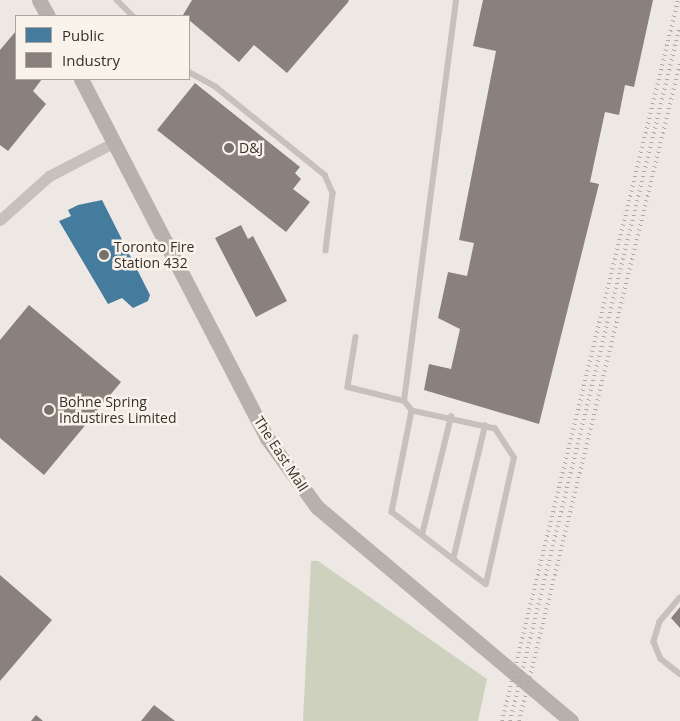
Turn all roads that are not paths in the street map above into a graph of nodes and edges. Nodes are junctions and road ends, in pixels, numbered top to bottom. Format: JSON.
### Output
{"nodes":[{"id":1,"x":117,"y":0,"type":"edge"},
{"id":2,"x":456,"y":0,"type":"edge"},
{"id":3,"x":42,"y":1,"type":"edge"},
{"id":4,"x":48,"y":15,"type":"edge"},
{"id":5,"x":132,"y":15,"type":"edge"},
{"id":6,"x":190,"y":73,"type":"edge"},
{"id":7,"x":81,"y":80,"type":"edge"},
{"id":8,"x":114,"y":143,"type":"junction"},
{"id":9,"x":0,"y":220,"type":"edge"},
{"id":10,"x":326,"y":251,"type":"dead end"},
{"id":11,"x":356,"y":337,"type":"dead end"},
{"id":12,"x":404,"y":401,"type":"junction"},
{"id":13,"x":412,"y":411,"type":"junction"},
{"id":14,"x":451,"y":417,"type":"junction"},
{"id":15,"x":485,"y":426,"type":"junction"},
{"id":16,"x":422,"y":535,"type":"junction"},
{"id":17,"x":453,"y":560,"type":"junction"},
{"id":18,"x":680,"y":598,"type":"edge"},
{"id":19,"x":680,"y":674,"type":"edge"},
{"id":20,"x":571,"y":721,"type":"edge"}],
"edges":[{"from":1,"to":5,"type":"lane"},
{"from":2,"to":12,"type":"lane"},
{"from":3,"to":4,"type":"main road"},
{"from":6,"to":10,"type":"lane"},
{"from":7,"to":8,"type":"main road","name":"The East Mall"},
{"from":8,"to":9,"type":"street"},
{"from":8,"to":20,"type":"main road","name":"The East Mall"},
{"from":11,"to":12,"type":"lane"},
{"from":12,"to":13,"type":"lane"},
{"from":13,"to":14,"type":"lane"},
{"from":13,"to":16,"type":"lane"},
{"from":14,"to":15,"type":"lane"},
{"from":14,"to":16,"type":"lane"},
{"from":15,"to":17,"type":"lane"},
{"from":15,"to":17,"type":"lane"},
{"from":16,"to":17,"type":"lane"},
{"from":18,"to":19,"type":"lane"}]}
